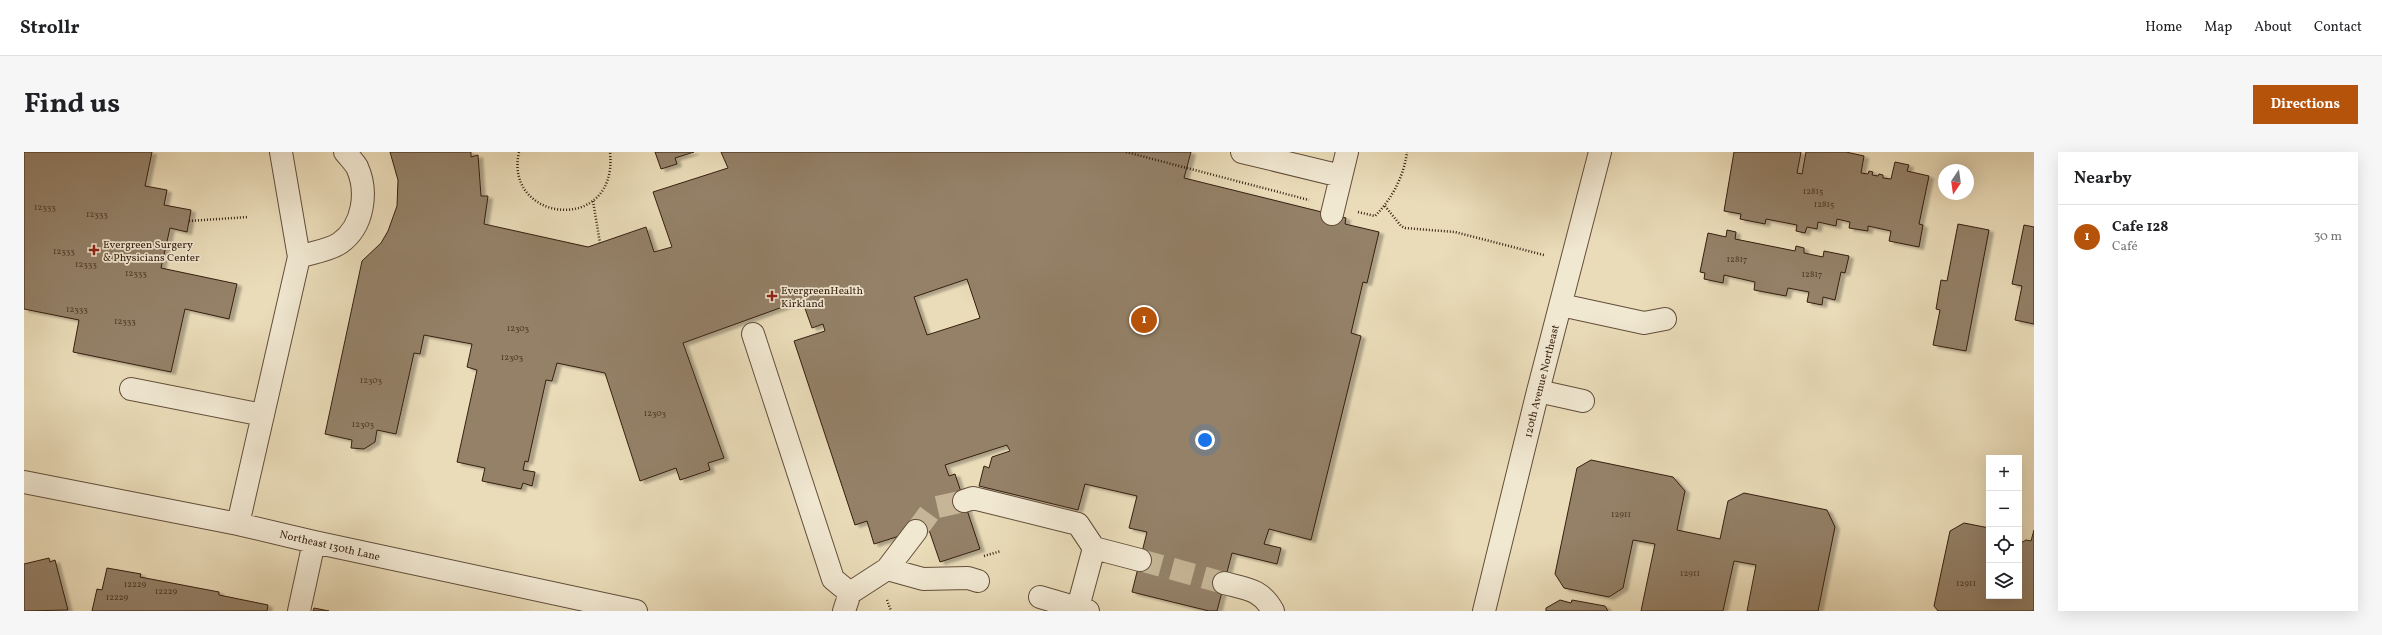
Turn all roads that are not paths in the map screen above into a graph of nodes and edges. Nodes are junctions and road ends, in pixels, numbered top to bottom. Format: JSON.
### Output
{"nodes":[{"id":1,"x":281,"y":152,"type":"edge"},
{"id":2,"x":346,"y":152,"type":"edge"},
{"id":3,"x":1242,"y":152,"type":"edge"},
{"id":4,"x":1347,"y":152,"type":"edge"},
{"id":5,"x":1600,"y":152,"type":"edge"},
{"id":6,"x":1341,"y":176,"type":"junction"},
{"id":7,"x":1342,"y":212,"type":"road end"},
{"id":8,"x":299,"y":257,"type":"junction"},
{"id":9,"x":1561,"y":305,"type":"junction"},
{"id":10,"x":1665,"y":319,"type":"dead end"},
{"id":11,"x":753,"y":334,"type":"dead end"},
{"id":12,"x":131,"y":389,"type":"dead end"},
{"id":13,"x":1538,"y":391,"type":"junction"},
{"id":14,"x":1583,"y":401,"type":"dead end"},
{"id":15,"x":263,"y":415,"type":"junction"},
{"id":16,"x":24,"y":482,"type":"edge"},
{"id":17,"x":964,"y":501,"type":"tunnel mouth"},
{"id":18,"x":238,"y":524,"type":"junction"},
{"id":19,"x":916,"y":531,"type":"tunnel mouth"},
{"id":20,"x":314,"y":542,"type":"junction"},
{"id":21,"x":1094,"y":548,"type":"junction"},
{"id":22,"x":1140,"y":560,"type":"tunnel mouth"},
{"id":23,"x":888,"y":569,"type":"junction"},
{"id":24,"x":978,"y":581,"type":"dead end"},
{"id":25,"x":1224,"y":583,"type":"tunnel mouth"},
{"id":26,"x":1040,"y":598,"type":"dead end"},
{"id":27,"x":847,"y":602,"type":"edge"},
{"id":28,"x":1081,"y":610,"type":"edge"},
{"id":29,"x":299,"y":611,"type":"edge"},
{"id":30,"x":636,"y":611,"type":"edge"},
{"id":31,"x":1273,"y":611,"type":"edge"},
{"id":32,"x":1484,"y":611,"type":"edge"}],
"edges":[{"from":1,"to":8,"type":"street"},
{"from":2,"to":8,"type":"street"},
{"from":3,"to":6,"type":"street"},
{"from":4,"to":6,"type":"street"},
{"from":5,"to":9,"type":"street","name":"120th Avenue Northeast"},
{"from":6,"to":7,"type":"street"},
{"from":8,"to":15,"type":"street"},
{"from":9,"to":10,"type":"street"},
{"from":9,"to":13,"type":"street","name":"120th Avenue Northeast"},
{"from":11,"to":27,"type":"street"},
{"from":12,"to":15,"type":"street"},
{"from":13,"to":14,"type":"street"},
{"from":13,"to":32,"type":"street","name":"120th Avenue Northeast"},
{"from":15,"to":18,"type":"street"},
{"from":16,"to":18,"type":"street","name":"Northeast 130th Lane"},
{"from":17,"to":21,"type":"street"},
{"from":18,"to":20,"type":"street","name":"Northeast 130th Lane"},
{"from":19,"to":23,"type":"street"},
{"from":20,"to":29,"type":"street"},
{"from":20,"to":30,"type":"street","name":"Northeast 130th Lane"},
{"from":21,"to":22,"type":"street"},
{"from":21,"to":28,"type":"street"},
{"from":23,"to":24,"type":"street"},
{"from":23,"to":27,"type":"street"},
{"from":25,"to":31,"type":"street"},
{"from":26,"to":28,"type":"street"}]}
